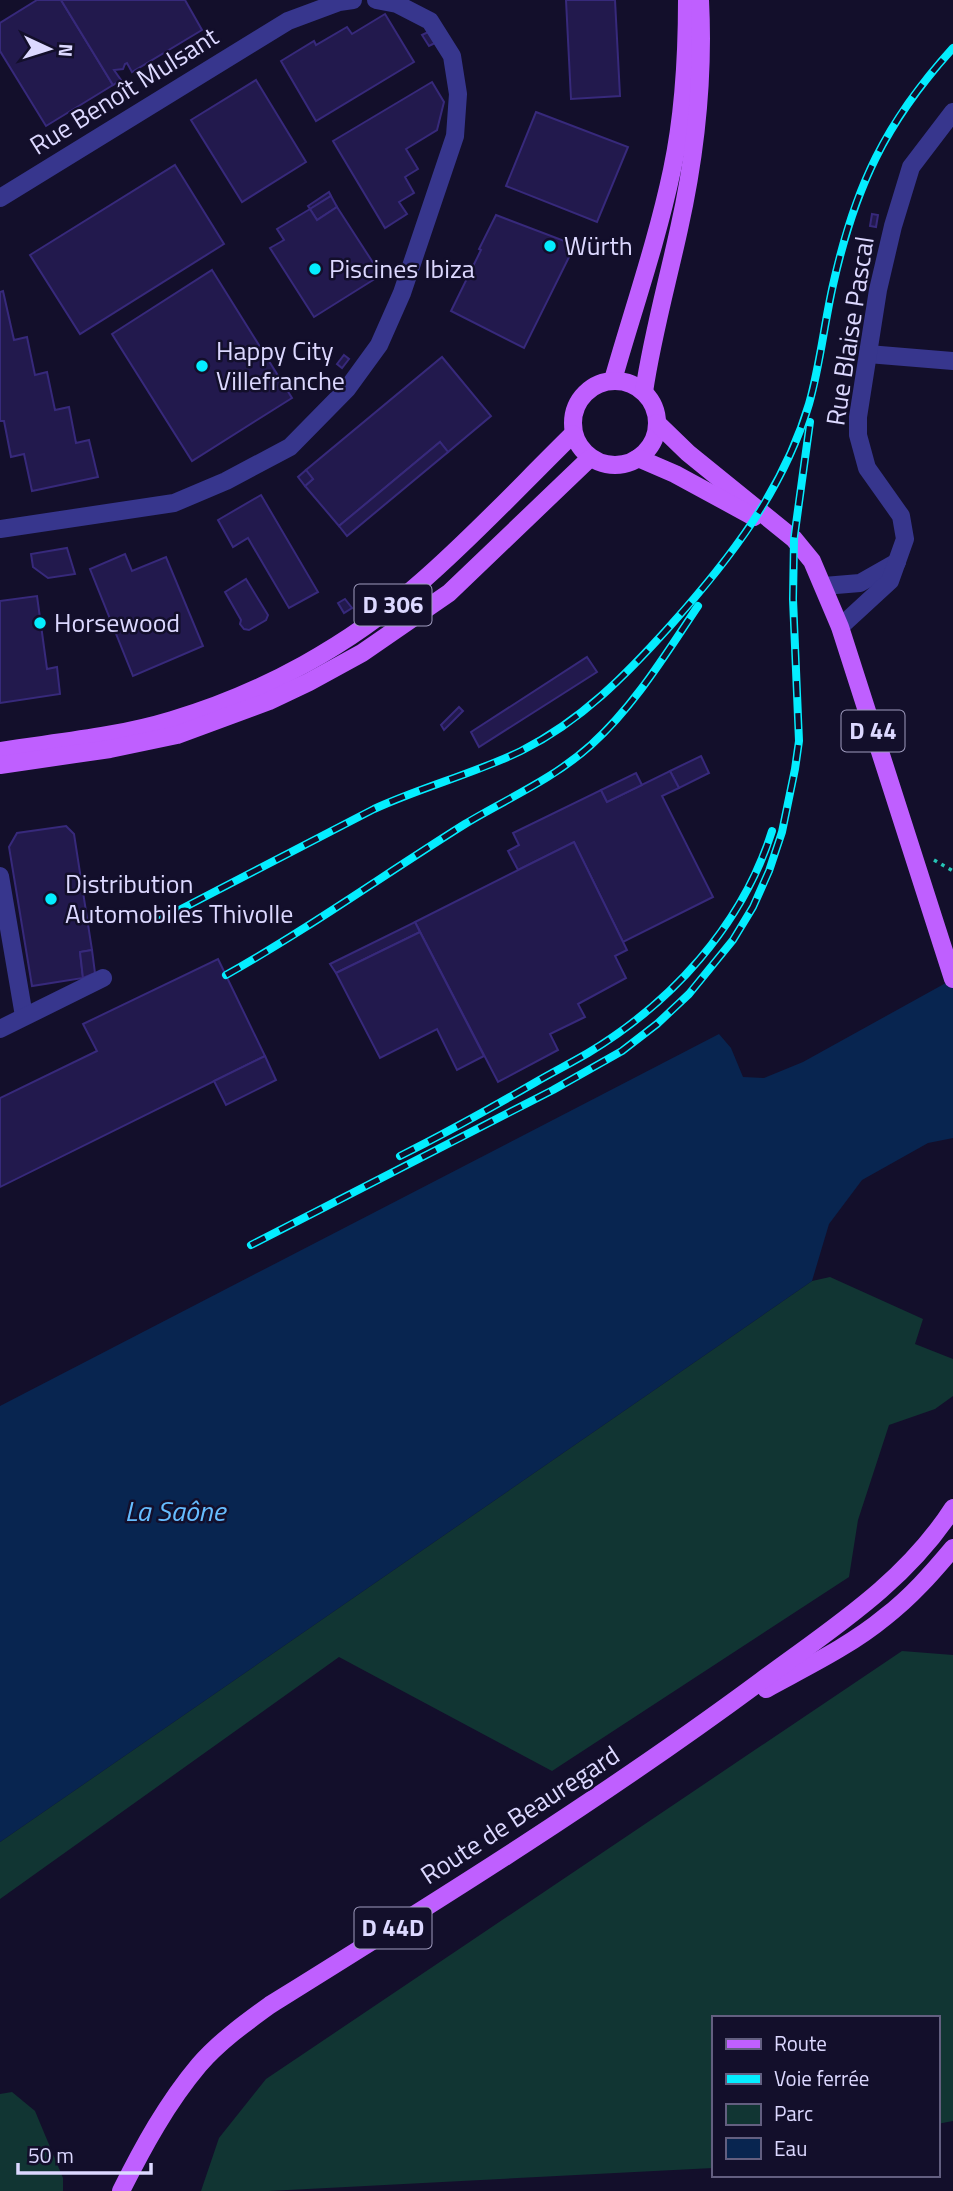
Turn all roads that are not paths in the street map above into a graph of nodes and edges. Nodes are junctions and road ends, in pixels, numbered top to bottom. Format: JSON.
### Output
{"nodes":[{"id":1,"x":353,"y":0,"type":"edge"},
{"id":2,"x":376,"y":0,"type":"edge"},
{"id":3,"x":687,"y":0,"type":"edge"},
{"id":4,"x":700,"y":0,"type":"edge"},
{"id":5,"x":953,"y":112,"type":"edge"},
{"id":6,"x":0,"y":198,"type":"edge"},
{"id":7,"x":868,"y":354,"type":"junction"},
{"id":8,"x":953,"y":361,"type":"edge"},
{"id":9,"x":614,"y":380,"type":"junction"},
{"id":10,"x":644,"y":392,"type":"junction"},
{"id":11,"x":657,"y":423,"type":"junction"},
{"id":12,"x":573,"y":434,"type":"junction"},
{"id":13,"x":590,"y":458,"type":"junction"},
{"id":14,"x":638,"y":458,"type":"junction"},
{"id":15,"x":779,"y":528,"type":"junction"},
{"id":16,"x":0,"y":529,"type":"edge"},
{"id":17,"x":897,"y":562,"type":"junction"},
{"id":18,"x":824,"y":586,"type":"junction"},
{"id":19,"x":840,"y":627,"type":"junction"},
{"id":20,"x":0,"y":751,"type":"edge"},
{"id":21,"x":0,"y":765,"type":"edge"},
{"id":22,"x":0,"y":876,"type":"edge"},
{"id":23,"x":103,"y":978,"type":"dead end"},
{"id":24,"x":953,"y":979,"type":"edge"},
{"id":25,"x":23,"y":1016,"type":"junction"},
{"id":26,"x":0,"y":1030,"type":"edge"},
{"id":27,"x":953,"y":1508,"type":"edge"},
{"id":28,"x":953,"y":1548,"type":"edge"},
{"id":29,"x":699,"y":1727,"type":"junction"},
{"id":30,"x":121,"y":2191,"type":"edge"}],
"edges":[{"from":1,"to":6,"type":"street","name":"Rue Benoît Mulsant"},
{"from":2,"to":16,"type":"street"},
{"from":3,"to":9,"type":"main road"},
{"from":4,"to":10,"type":"main road"},
{"from":5,"to":7,"type":"street","name":"Rue Blaise Pascal"},
{"from":7,"to":8,"type":"street"},
{"from":7,"to":17,"type":"street","name":"Rue Blaise Pascal"},
{"from":9,"to":10,"type":"main road"},
{"from":9,"to":12,"type":"main road"},
{"from":10,"to":11,"type":"main road"},
{"from":11,"to":14,"type":"main road"},
{"from":11,"to":15,"type":"main road","number":"D 44"},
{"from":12,"to":13,"type":"main road"},
{"from":12,"to":20,"type":"main road","number":"D 306"},
{"from":13,"to":14,"type":"main road"},
{"from":13,"to":21,"type":"main road","number":"D 306"},
{"from":14,"to":15,"type":"main road","number":"D 44"},
{"from":15,"to":18,"type":"main road","number":"D 44"},
{"from":17,"to":18,"type":"street"},
{"from":17,"to":19,"type":"street","name":"Rue Blaise Pascal"},
{"from":18,"to":19,"type":"main road","number":"D 44"},
{"from":19,"to":24,"type":"main road","number":"D 44"},
{"from":22,"to":25,"type":"street"},
{"from":23,"to":25,"type":"street"},
{"from":25,"to":26,"type":"street"},
{"from":27,"to":29,"type":"main road","number":"D 44D"},
{"from":28,"to":29,"type":"main road","number":"D 44D"},
{"from":29,"to":30,"type":"main road","name":"Route de Beauregard","number":"D 44D"}]}
